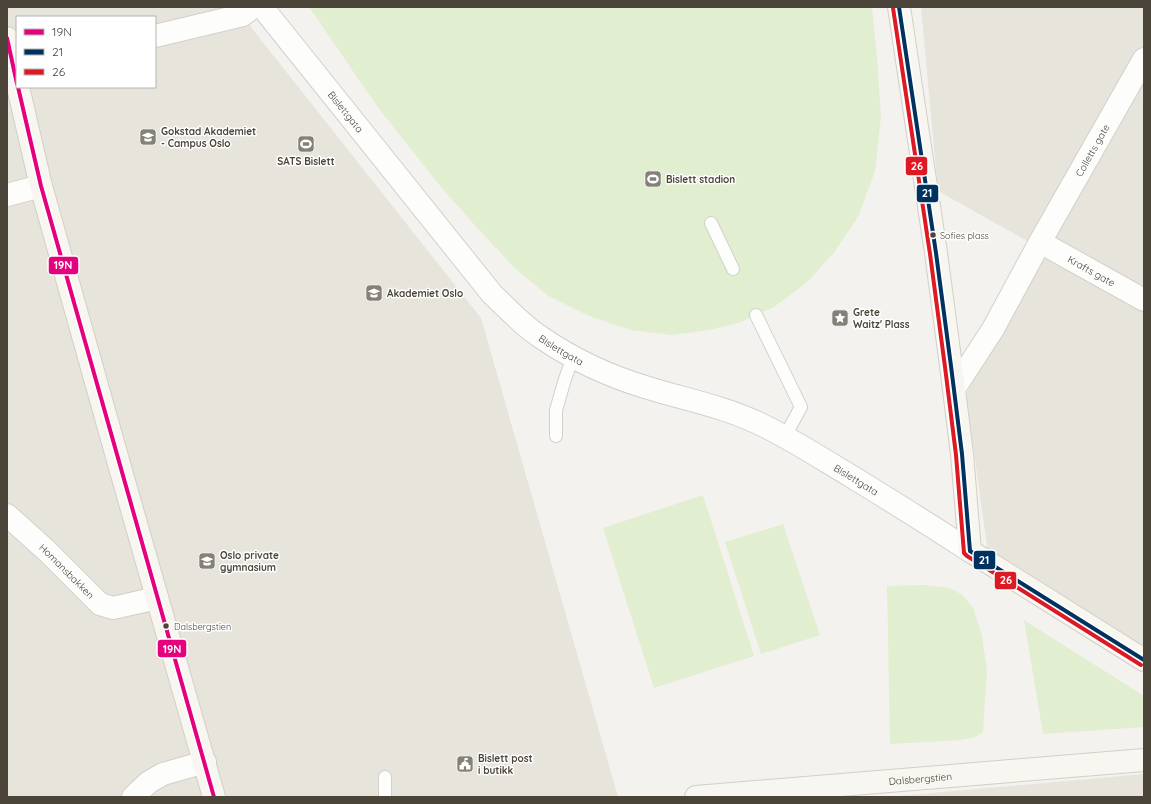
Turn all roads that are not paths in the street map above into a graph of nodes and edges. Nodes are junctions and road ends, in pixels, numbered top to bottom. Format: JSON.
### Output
{"nodes":[{"id":1,"x":253,"y":7,"type":"edge"},
{"id":2,"x":262,"y":7,"type":"edge"},
{"id":3,"x":899,"y":7,"type":"edge"},
{"id":4,"x":156,"y":36,"type":"edge"},
{"id":5,"x":7,"y":38,"type":"edge"},
{"id":6,"x":1144,"y":59,"type":"edge"},
{"id":7,"x":16,"y":81,"type":"edge"},
{"id":8,"x":17,"y":88,"type":"edge"},
{"id":9,"x":41,"y":186,"type":"junction"},
{"id":10,"x":7,"y":195,"type":"edge"},
{"id":11,"x":711,"y":222,"type":"dead end"},
{"id":12,"x":1040,"y":242,"type":"junction"},
{"id":13,"x":733,"y":269,"type":"dead end"},
{"id":14,"x":1144,"y":300,"type":"edge"},
{"id":15,"x":756,"y":315,"type":"dead end"},
{"id":16,"x":573,"y":357,"type":"junction"},
{"id":17,"x":954,"y":389,"type":"junction"},
{"id":18,"x":556,"y":436,"type":"dead end"},
{"id":19,"x":785,"y":436,"type":"junction"},
{"id":20,"x":7,"y":515,"type":"edge"},
{"id":21,"x":970,"y":551,"type":"junction"},
{"id":22,"x":157,"y":598,"type":"junction"},
{"id":23,"x":1144,"y":660,"type":"edge"},
{"id":24,"x":1144,"y":760,"type":"edge"},
{"id":25,"x":204,"y":762,"type":"junction"},
{"id":26,"x":385,"y":777,"type":"dead end"},
{"id":27,"x":133,"y":797,"type":"edge"},
{"id":28,"x":214,"y":797,"type":"edge"},
{"id":29,"x":385,"y":797,"type":"edge"},
{"id":30,"x":696,"y":797,"type":"edge"}],
"edges":[{"from":1,"to":4,"type":"street"},
{"from":2,"to":16,"type":"street","name":"Bislettgata"},
{"from":3,"to":17,"type":"street"},
{"from":5,"to":7,"type":"street"},
{"from":6,"to":12,"type":"street","name":"Colletts gate"},
{"from":8,"to":9,"type":"street"},
{"from":9,"to":10,"type":"street"},
{"from":9,"to":22,"type":"street"},
{"from":11,"to":13,"type":"lane"},
{"from":12,"to":14,"type":"street","name":"Krafts gate"},
{"from":12,"to":17,"type":"street"},
{"from":15,"to":19,"type":"lane"},
{"from":16,"to":18,"type":"lane"},
{"from":16,"to":19,"type":"street","name":"Bislettgata"},
{"from":17,"to":21,"type":"street"},
{"from":19,"to":21,"type":"street","name":"Bislettgata"},
{"from":20,"to":22,"type":"street","name":"Homansbakken"},
{"from":21,"to":23,"type":"street"},
{"from":22,"to":25,"type":"street"},
{"from":24,"to":30,"type":"street","name":"Dalsbergstien"},
{"from":25,"to":27,"type":"street"},
{"from":25,"to":28,"type":"street"},
{"from":26,"to":29,"type":"lane"}]}
